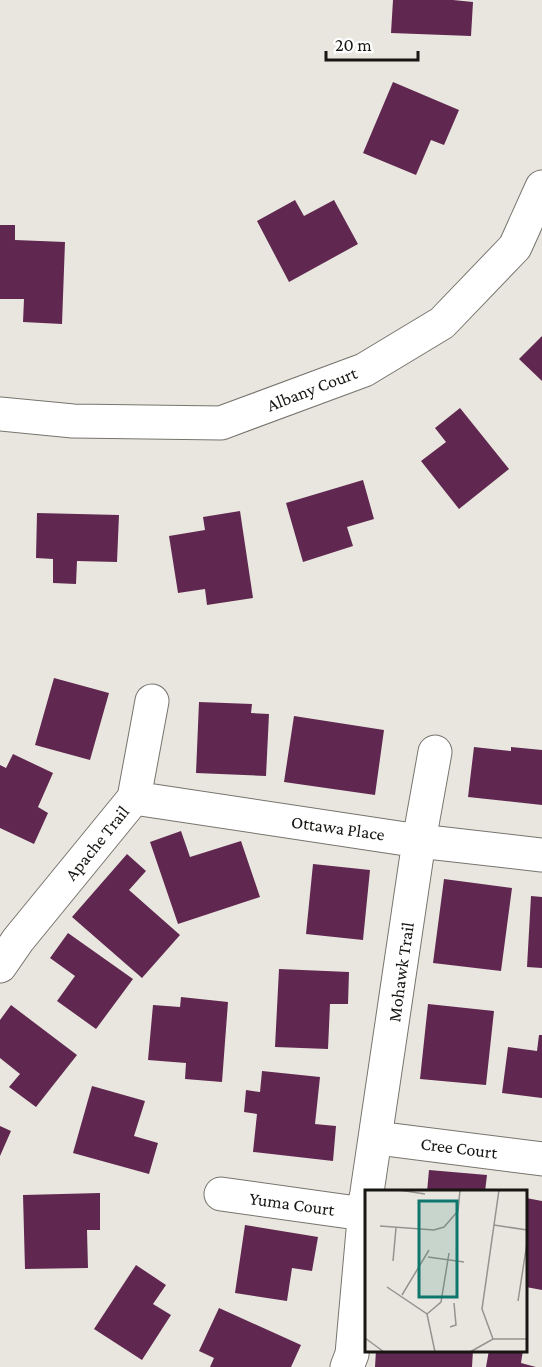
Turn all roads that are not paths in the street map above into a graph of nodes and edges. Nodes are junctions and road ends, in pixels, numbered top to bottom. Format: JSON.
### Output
{"nodes":[{"id":1,"x":542,"y":187,"type":"edge"},
{"id":2,"x":0,"y":414,"type":"edge"},
{"id":3,"x":152,"y":701,"type":"dead end"},
{"id":4,"x":435,"y":752,"type":"dead end"},
{"id":5,"x":134,"y":798,"type":"junction"},
{"id":6,"x":419,"y":841,"type":"junction"},
{"id":7,"x":542,"y":855,"type":"edge"},
{"id":8,"x":6,"y":948,"type":"edge"},
{"id":9,"x":377,"y":1138,"type":"junction"},
{"id":10,"x":542,"y":1159,"type":"edge"},
{"id":11,"x":368,"y":1190,"type":"edge"},
{"id":12,"x":220,"y":1194,"type":"dead end"},
{"id":13,"x":365,"y":1201,"type":"edge"},
{"id":14,"x":365,"y":1212,"type":"edge"},
{"id":15,"x":347,"y":1367,"type":"edge"}],
"edges":[{"from":1,"to":2,"type":"street","name":"Albany Court"},
{"from":3,"to":5,"type":"street","name":"Apache Trail"},
{"from":4,"to":6,"type":"street","name":"Mohawk Trail"},
{"from":5,"to":6,"type":"street","name":"Ottawa Place"},
{"from":5,"to":8,"type":"street","name":"Apache Trail"},
{"from":6,"to":7,"type":"street","name":"Ottawa Place"},
{"from":6,"to":9,"type":"street","name":"Mohawk Trail"},
{"from":9,"to":10,"type":"street","name":"Cree Court"},
{"from":9,"to":11,"type":"street","name":"Mohawk Trail"},
{"from":12,"to":13,"type":"street","name":"Yuma Court"},
{"from":14,"to":15,"type":"street","name":"Mohawk Trail"}]}
